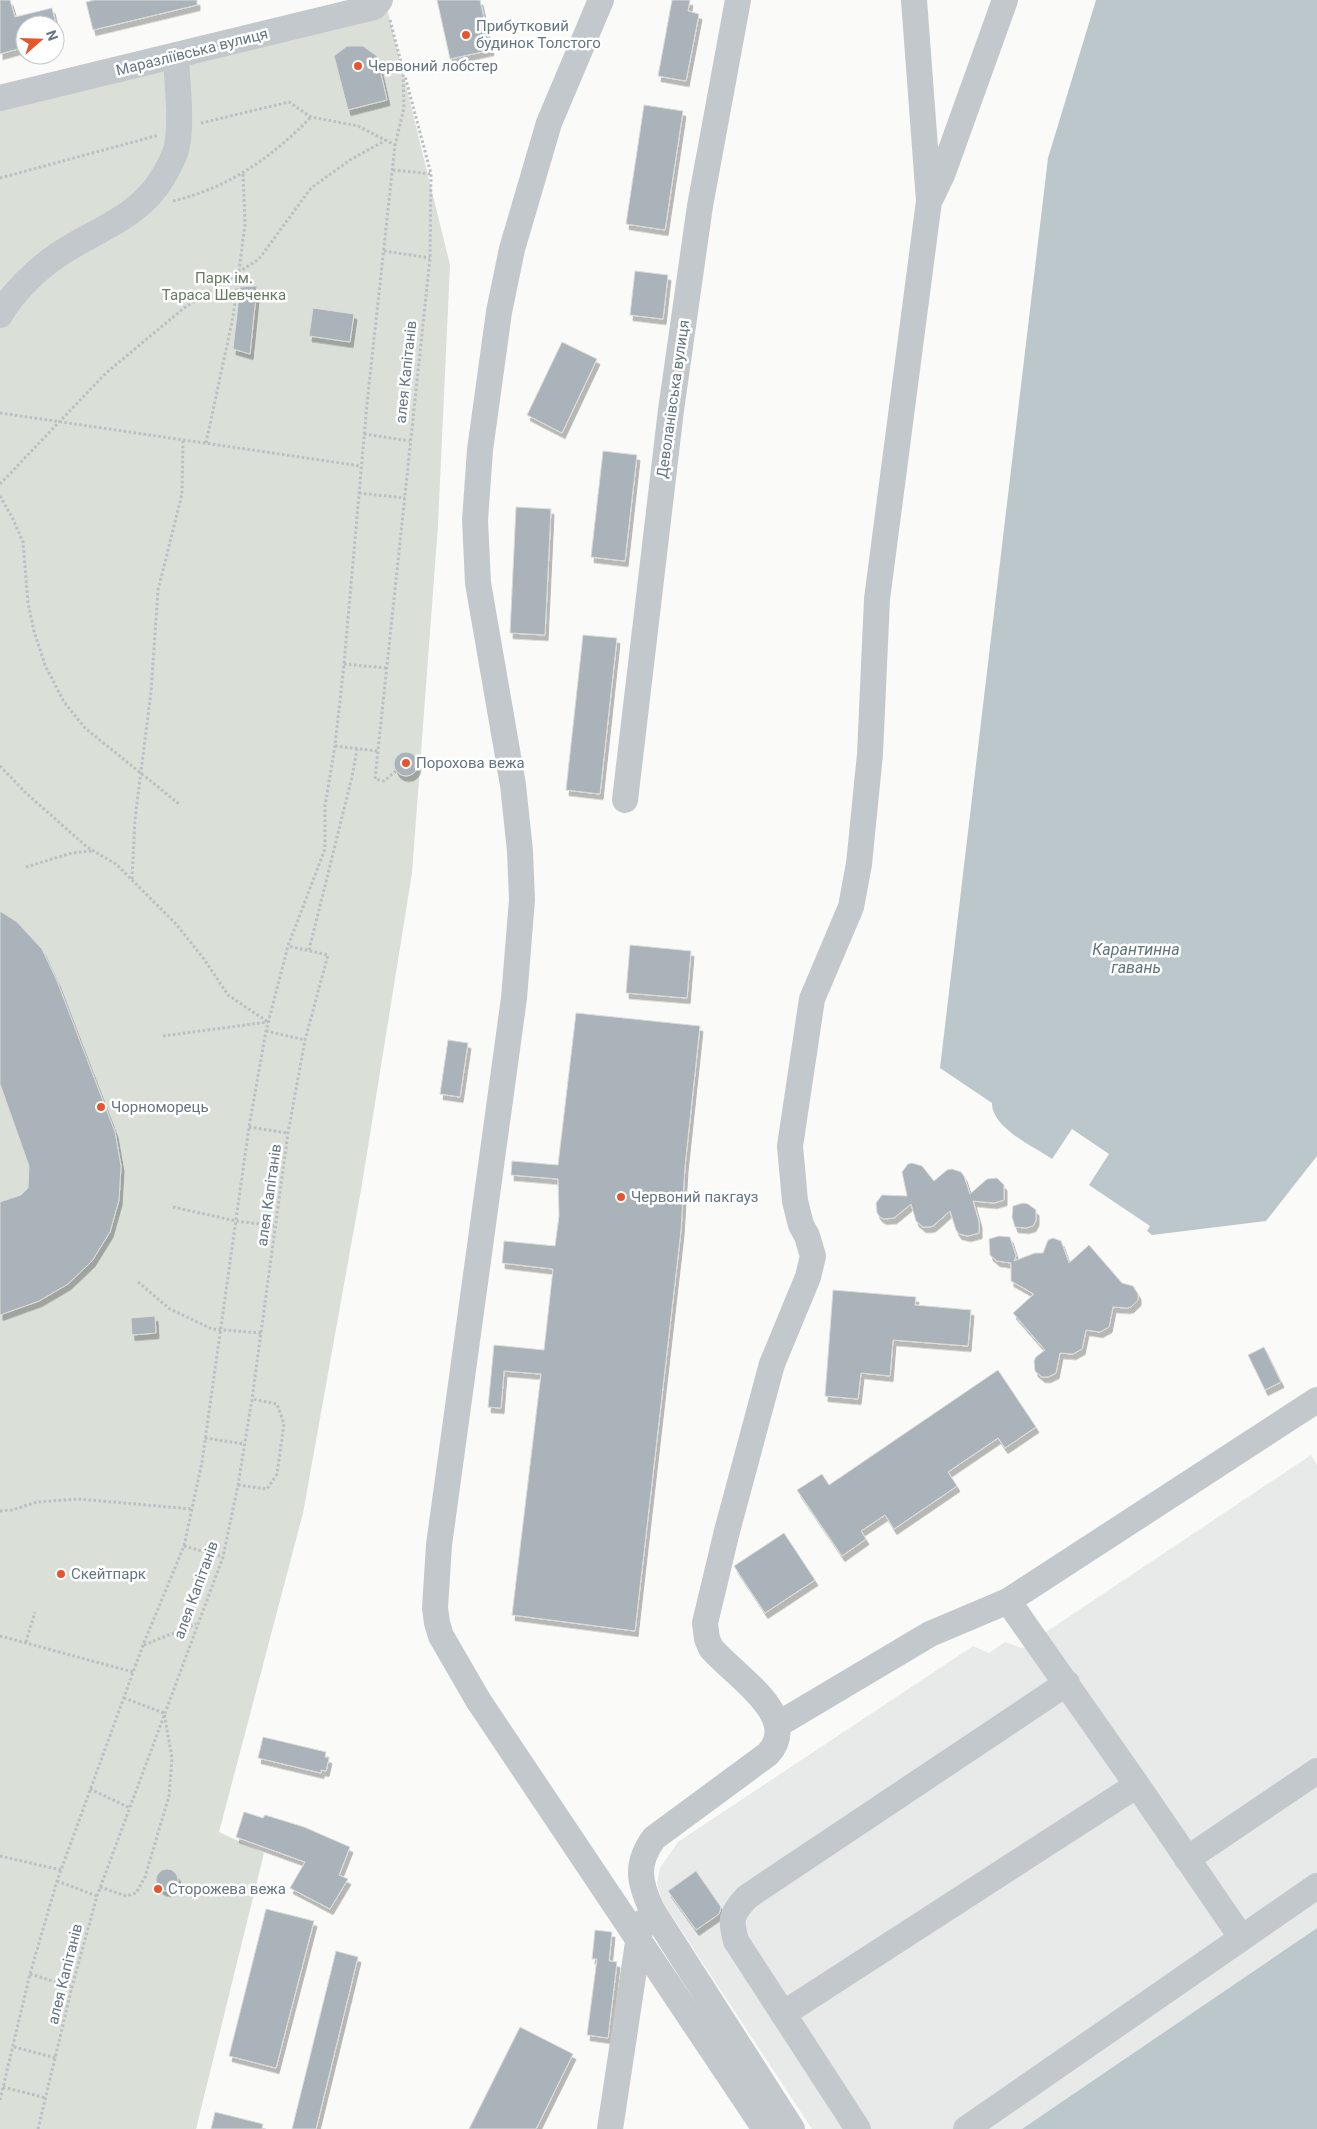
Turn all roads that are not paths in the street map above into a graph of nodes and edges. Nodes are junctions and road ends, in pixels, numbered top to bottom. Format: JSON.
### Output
{"nodes":[{"id":1,"x":601,"y":0,"type":"edge"},
{"id":2,"x":738,"y":0,"type":"edge"},
{"id":3,"x":914,"y":0,"type":"edge"},
{"id":4,"x":1005,"y":0,"type":"edge"},
{"id":5,"x":385,"y":9,"type":"edge"},
{"id":6,"x":176,"y":55,"type":"junction"},
{"id":7,"x":0,"y":98,"type":"edge"},
{"id":8,"x":929,"y":201,"type":"junction"},
{"id":9,"x":0,"y":315,"type":"edge"},
{"id":10,"x":625,"y":800,"type":"dead end"},
{"id":11,"x":1317,"y":1400,"type":"edge"},
{"id":12,"x":1008,"y":1602,"type":"junction"},
{"id":13,"x":1067,"y":1684,"type":"junction"},
{"id":14,"x":777,"y":1725,"type":"junction"},
{"id":15,"x":1317,"y":1771,"type":"edge"},
{"id":16,"x":1138,"y":1785,"type":"junction"},
{"id":17,"x":1187,"y":1859,"type":"junction"},
{"id":18,"x":1317,"y":1886,"type":"edge"},
{"id":19,"x":645,"y":1895,"type":"junction"},
{"id":20,"x":1241,"y":1937,"type":"junction"},
{"id":21,"x":783,"y":2014,"type":"junction"},
{"id":22,"x":610,"y":2129,"type":"edge"},
{"id":23,"x":765,"y":2129,"type":"edge"},
{"id":24,"x":792,"y":2129,"type":"edge"},
{"id":25,"x":858,"y":2129,"type":"edge"},
{"id":26,"x":966,"y":2129,"type":"edge"}],
"edges":[{"from":1,"to":23,"type":"street","bridge":true},
{"from":2,"to":10,"type":"street","name":"Деволанівська вулиця"},
{"from":3,"to":8,"type":"street"},
{"from":4,"to":8,"type":"street"},
{"from":5,"to":6,"type":"street","name":"Маразліївська вулиця"},
{"from":6,"to":7,"type":"street","name":"Маразліївська вулиця"},
{"from":6,"to":9,"type":"street"},
{"from":8,"to":14,"type":"street"},
{"from":11,"to":12,"type":"street"},
{"from":12,"to":13,"type":"street"},
{"from":12,"to":14,"type":"street"},
{"from":13,"to":16,"type":"street"},
{"from":13,"to":21,"type":"street"},
{"from":14,"to":19,"type":"street"},
{"from":15,"to":17,"type":"street"},
{"from":16,"to":17,"type":"street"},
{"from":16,"to":21,"type":"street"},
{"from":17,"to":20,"type":"street"},
{"from":18,"to":20,"type":"street"},
{"from":19,"to":22,"type":"street"},
{"from":19,"to":24,"type":"street"},
{"from":20,"to":26,"type":"street"},
{"from":21,"to":25,"type":"street"}]}
